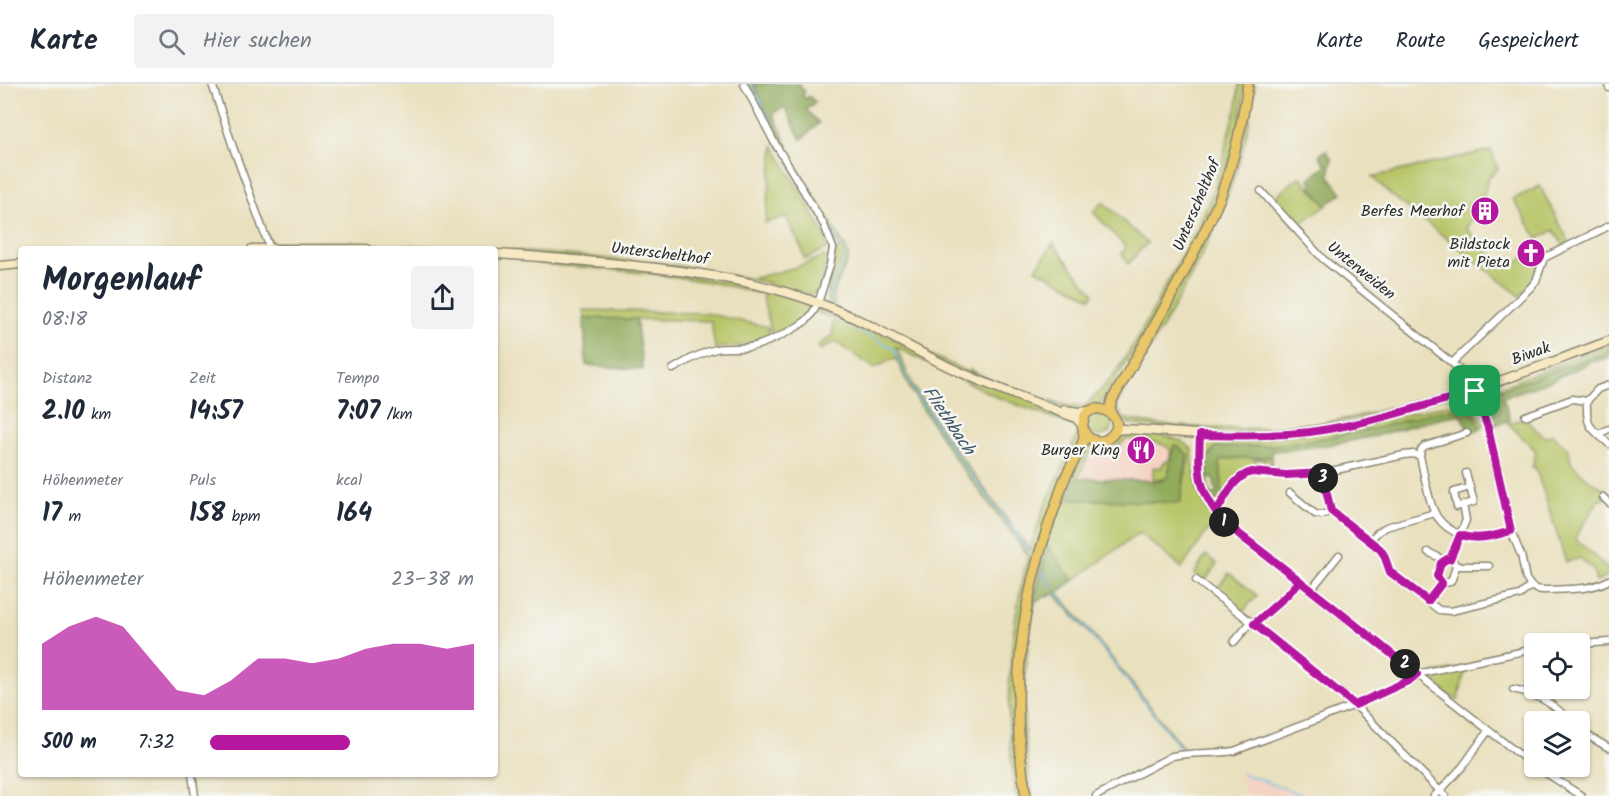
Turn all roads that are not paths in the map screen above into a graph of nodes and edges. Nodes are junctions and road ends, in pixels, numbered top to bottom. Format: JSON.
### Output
{"nodes":[{"id":1,"x":212,"y":84,"type":"edge"},
{"id":2,"x":744,"y":84,"type":"edge"},
{"id":3,"x":1248,"y":84,"type":"edge"},
{"id":4,"x":1261,"y":190,"type":"dead end"},
{"id":5,"x":1609,"y":226,"type":"edge"},
{"id":6,"x":269,"y":246,"type":"edge"},
{"id":7,"x":498,"y":254,"type":"edge"},
{"id":8,"x":18,"y":264,"type":"edge"},
{"id":9,"x":0,"y":266,"type":"edge"},
{"id":10,"x":817,"y":305,"type":"junction"},
{"id":11,"x":1151,"y":330,"type":"junction"},
{"id":12,"x":1609,"y":341,"type":"edge"},
{"id":13,"x":1452,"y":363,"type":"junction"},
{"id":14,"x":673,"y":369,"type":"dead end"},
{"id":15,"x":1609,"y":385,"type":"edge"},
{"id":16,"x":1475,"y":391,"type":"junction"},
{"id":17,"x":1587,"y":401,"type":"junction"},
{"id":18,"x":1040,"y":405,"type":"junction"},
{"id":19,"x":1093,"y":410,"type":"junction"},
{"id":20,"x":1525,"y":416,"type":"dead end"},
{"id":21,"x":1113,"y":417,"type":"junction"},
{"id":22,"x":1083,"y":428,"type":"junction"},
{"id":23,"x":1609,"y":429,"type":"edge"},
{"id":24,"x":1143,"y":430,"type":"junction"},
{"id":25,"x":1115,"y":431,"type":"junction"},
{"id":26,"x":1467,"y":433,"type":"dead end"},
{"id":27,"x":1598,"y":434,"type":"junction"},
{"id":28,"x":1200,"y":435,"type":"junction"},
{"id":29,"x":1092,"y":440,"type":"junction"},
{"id":30,"x":1609,"y":444,"type":"edge"},
{"id":31,"x":1420,"y":456,"type":"junction"},
{"id":32,"x":1322,"y":473,"type":"junction"},
{"id":33,"x":1466,"y":473,"type":"dead end"},
{"id":34,"x":1470,"y":487,"type":"junction"},
{"id":35,"x":1290,"y":494,"type":"dead end"},
{"id":36,"x":1059,"y":495,"type":"junction"},
{"id":37,"x":1603,"y":497,"type":"dead end"},
{"id":38,"x":1609,"y":503,"type":"edge"},
{"id":39,"x":1463,"y":505,"type":"junction"},
{"id":40,"x":1331,"y":511,"type":"junction"},
{"id":41,"x":1216,"y":512,"type":"junction"},
{"id":42,"x":1435,"y":513,"type":"junction"},
{"id":43,"x":1511,"y":531,"type":"junction"},
{"id":44,"x":1460,"y":535,"type":"junction"},
{"id":45,"x":1369,"y":541,"type":"junction"},
{"id":46,"x":1428,"y":552,"type":"dead end"},
{"id":47,"x":1338,"y":555,"type":"dead end"},
{"id":48,"x":1447,"y":560,"type":"junction"},
{"id":49,"x":1456,"y":566,"type":"junction"},
{"id":50,"x":1489,"y":566,"type":"dead end"},
{"id":51,"x":1196,"y":580,"type":"dead end"},
{"id":52,"x":1609,"y":580,"type":"edge"},
{"id":53,"x":1300,"y":581,"type":"junction"},
{"id":54,"x":1442,"y":583,"type":"junction"},
{"id":55,"x":1531,"y":586,"type":"junction"},
{"id":56,"x":1311,"y":590,"type":"junction"},
{"id":57,"x":1428,"y":601,"type":"junction"},
{"id":58,"x":1253,"y":623,"type":"junction"},
{"id":59,"x":1234,"y":642,"type":"dead end"},
{"id":60,"x":1609,"y":642,"type":"edge"},
{"id":61,"x":1590,"y":643,"type":"edge"},
{"id":62,"x":1524,"y":651,"type":"edge"},
{"id":63,"x":1417,"y":674,"type":"junction"},
{"id":64,"x":1513,"y":689,"type":"dead end"},
{"id":65,"x":1355,"y":705,"type":"junction"},
{"id":66,"x":1559,"y":711,"type":"edge"},
{"id":67,"x":1488,"y":731,"type":"junction"},
{"id":68,"x":1590,"y":737,"type":"edge"},
{"id":69,"x":1609,"y":748,"type":"edge"},
{"id":70,"x":1524,"y":758,"type":"edge"},
{"id":71,"x":192,"y":777,"type":"edge"},
{"id":72,"x":1552,"y":777,"type":"edge"},
{"id":73,"x":1440,"y":794,"type":"edge"},
{"id":74,"x":195,"y":796,"type":"edge"},
{"id":75,"x":1026,"y":796,"type":"edge"},
{"id":76,"x":1096,"y":796,"type":"edge"},
{"id":77,"x":1582,"y":796,"type":"edge"}],
"edges":[{"from":1,"to":6,"type":"street"},
{"from":2,"to":10,"type":"street"},
{"from":3,"to":11,"type":"main road","name":"Unterschelthof"},
{"from":4,"to":13,"type":"street","name":"Unterweiden"},
{"from":5,"to":13,"type":"street"},
{"from":7,"to":10,"type":"street","name":"Unterschelthof"},
{"from":8,"to":9,"type":"street"},
{"from":10,"to":14,"type":"street"},
{"from":10,"to":18,"type":"street","name":"Unterschelthof"},
{"from":11,"to":19,"type":"main road","name":"Unterschelthof"},
{"from":11,"to":21,"type":"main road","name":"Unterschelthof"},
{"from":12,"to":16,"type":"street","name":"Biwak"},
{"from":13,"to":16,"type":"street","name":"Unterweiden"},
{"from":15,"to":17,"type":"street"},
{"from":16,"to":28,"type":"street","name":"Biwak"},
{"from":16,"to":43,"type":"street","name":"Unterweiden"},
{"from":17,"to":20,"type":"street"},
{"from":17,"to":27,"type":"street"},
{"from":18,"to":19,"type":"street","name":"Unterschelthof"},
{"from":18,"to":22,"type":"street","name":"Unterschelthof"},
{"from":19,"to":21,"type":"main road"},
{"from":19,"to":22,"type":"main road"},
{"from":21,"to":24,"type":"street","name":"Biwak"},
{"from":21,"to":25,"type":"main road"},
{"from":22,"to":29,"type":"main road"},
{"from":22,"to":36,"type":"main road"},
{"from":23,"to":27,"type":"street"},
{"from":24,"to":25,"type":"street","name":"Biwak"},
{"from":24,"to":28,"type":"street","name":"Biwak"},
{"from":25,"to":29,"type":"main road"},
{"from":26,"to":31,"type":"street"},
{"from":27,"to":30,"type":"street"},
{"from":28,"to":41,"type":"street"},
{"from":29,"to":36,"type":"main road"},
{"from":31,"to":32,"type":"street"},
{"from":31,"to":42,"type":"street"},
{"from":32,"to":40,"type":"street"},
{"from":32,"to":41,"type":"street"},
{"from":33,"to":34,"type":"street"},
{"from":34,"to":39,"type":"street"},
{"from":34,"to":39,"type":"street"},
{"from":35,"to":40,"type":"street"},
{"from":36,"to":75,"type":"main road"},
{"from":37,"to":38,"type":"street"},
{"from":39,"to":44,"type":"street"},
{"from":40,"to":45,"type":"street"},
{"from":41,"to":53,"type":"street"},
{"from":42,"to":44,"type":"street"},
{"from":42,"to":45,"type":"street"},
{"from":43,"to":44,"type":"street"},
{"from":43,"to":55,"type":"street","name":"Unterweiden"},
{"from":44,"to":48,"type":"street"},
{"from":45,"to":57,"type":"street"},
{"from":46,"to":48,"type":"street"},
{"from":47,"to":56,"type":"street"},
{"from":48,"to":49,"type":"street"},
{"from":48,"to":54,"type":"street"},
{"from":49,"to":50,"type":"street"},
{"from":49,"to":54,"type":"street"},
{"from":51,"to":58,"type":"street"},
{"from":52,"to":55,"type":"street"},
{"from":53,"to":56,"type":"street"},
{"from":53,"to":58,"type":"street"},
{"from":54,"to":57,"type":"street"},
{"from":55,"to":57,"type":"street"},
{"from":56,"to":63,"type":"street"},
{"from":58,"to":59,"type":"street"},
{"from":58,"to":65,"type":"street"},
{"from":60,"to":61,"type":"street"},
{"from":62,"to":63,"type":"street"},
{"from":63,"to":65,"type":"street"},
{"from":63,"to":67,"type":"street"},
{"from":64,"to":66,"type":"street"},
{"from":65,"to":73,"type":"street"},
{"from":65,"to":76,"type":"street"},
{"from":67,"to":70,"type":"street"},
{"from":67,"to":73,"type":"street"},
{"from":68,"to":69,"type":"street"},
{"from":71,"to":74,"type":"street"},
{"from":72,"to":77,"type":"street"}]}
